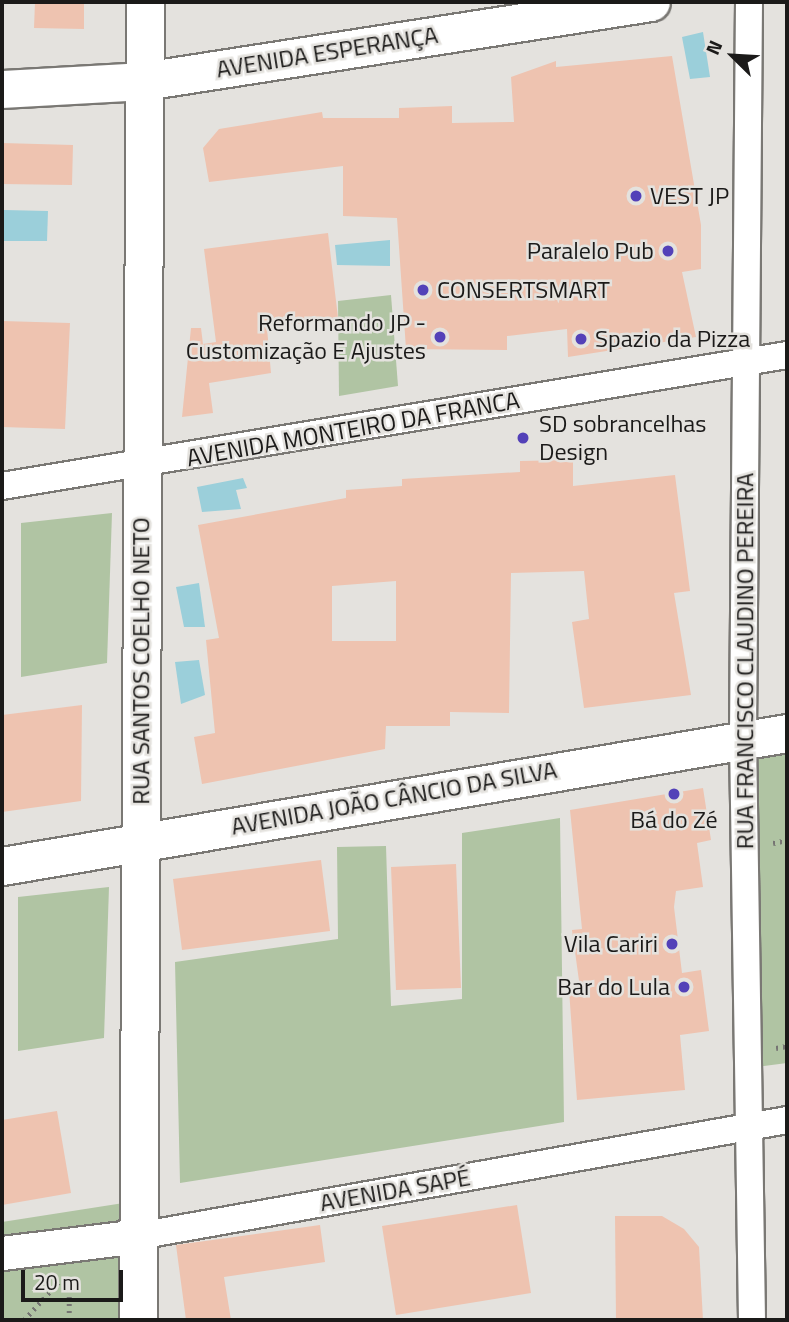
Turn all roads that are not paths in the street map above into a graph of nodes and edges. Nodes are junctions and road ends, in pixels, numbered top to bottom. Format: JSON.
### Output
{"nodes":[{"id":1,"x":145,"y":2,"type":"edge"},
{"id":2,"x":651,"y":2,"type":"edge"},
{"id":3,"x":748,"y":2,"type":"edge"},
{"id":4,"x":144,"y":81,"type":"junction"},
{"id":5,"x":2,"y":89,"type":"edge"},
{"id":6,"x":787,"y":355,"type":"edge"},
{"id":7,"x":745,"y":362,"type":"junction"},
{"id":8,"x":140,"y":467,"type":"junction"},
{"id":9,"x":2,"y":486,"type":"edge"},
{"id":10,"x":787,"y":733,"type":"edge"},
{"id":11,"x":743,"y":740,"type":"junction"},
{"id":12,"x":141,"y":840,"type":"junction"},
{"id":13,"x":2,"y":866,"type":"edge"},
{"id":14,"x":787,"y":1120,"type":"edge"},
{"id":15,"x":750,"y":1126,"type":"junction"},
{"id":16,"x":138,"y":1236,"type":"junction"},
{"id":17,"x":2,"y":1253,"type":"edge"},
{"id":18,"x":138,"y":1320,"type":"edge"},
{"id":19,"x":752,"y":1320,"type":"edge"}],
"edges":[{"from":1,"to":4,"type":"main road","name":"RUA SANTOS COELHO NETO"},
{"from":2,"to":4,"type":"main road","name":"AVENIDA ESPERANÇA"},
{"from":3,"to":7,"type":"street","name":"RUA FRANCISCO CLAUDINO PEREIRA"},
{"from":4,"to":5,"type":"main road","name":"AVENIDA ESPERANÇA"},
{"from":4,"to":8,"type":"main road","name":"RUA SANTOS COELHO NETO"},
{"from":6,"to":7,"type":"street","name":"AVENIDA MONTEIRO DA FRANCA"},
{"from":7,"to":8,"type":"street","name":"AVENIDA MONTEIRO DA FRANCA"},
{"from":7,"to":11,"type":"street","name":"RUA FRANCISCO CLAUDINO PEREIRA"},
{"from":8,"to":9,"type":"street","name":"AVENIDA MONTEIRO DA FRANCA"},
{"from":8,"to":12,"type":"main road","name":"RUA SANTOS COELHO NETO"},
{"from":10,"to":11,"type":"main road","name":"AVENIDA JOÃO CÂNCIO DA SILVA"},
{"from":11,"to":12,"type":"main road","name":"AVENIDA JOÃO CÂNCIO DA SILVA"},
{"from":11,"to":15,"type":"street","name":"RUA FRANCISCO CLAUDINO PEREIRA"},
{"from":12,"to":13,"type":"main road","name":"AVENIDA JOÃO CÂNCIO DA SILVA"},
{"from":12,"to":16,"type":"main road","name":"RUA SANTOS COELHO NETO"},
{"from":14,"to":15,"type":"street","name":"AVENIDA SAPÉ"},
{"from":15,"to":16,"type":"street","name":"AVENIDA SAPÉ"},
{"from":15,"to":19,"type":"street","name":"RUA FRANCISCO CLAUDINO PEREIRA"},
{"from":16,"to":17,"type":"street","name":"AVENIDA SAPÉ"},
{"from":16,"to":18,"type":"main road","name":"RUA SANTOS COELHO NETO"}]}
